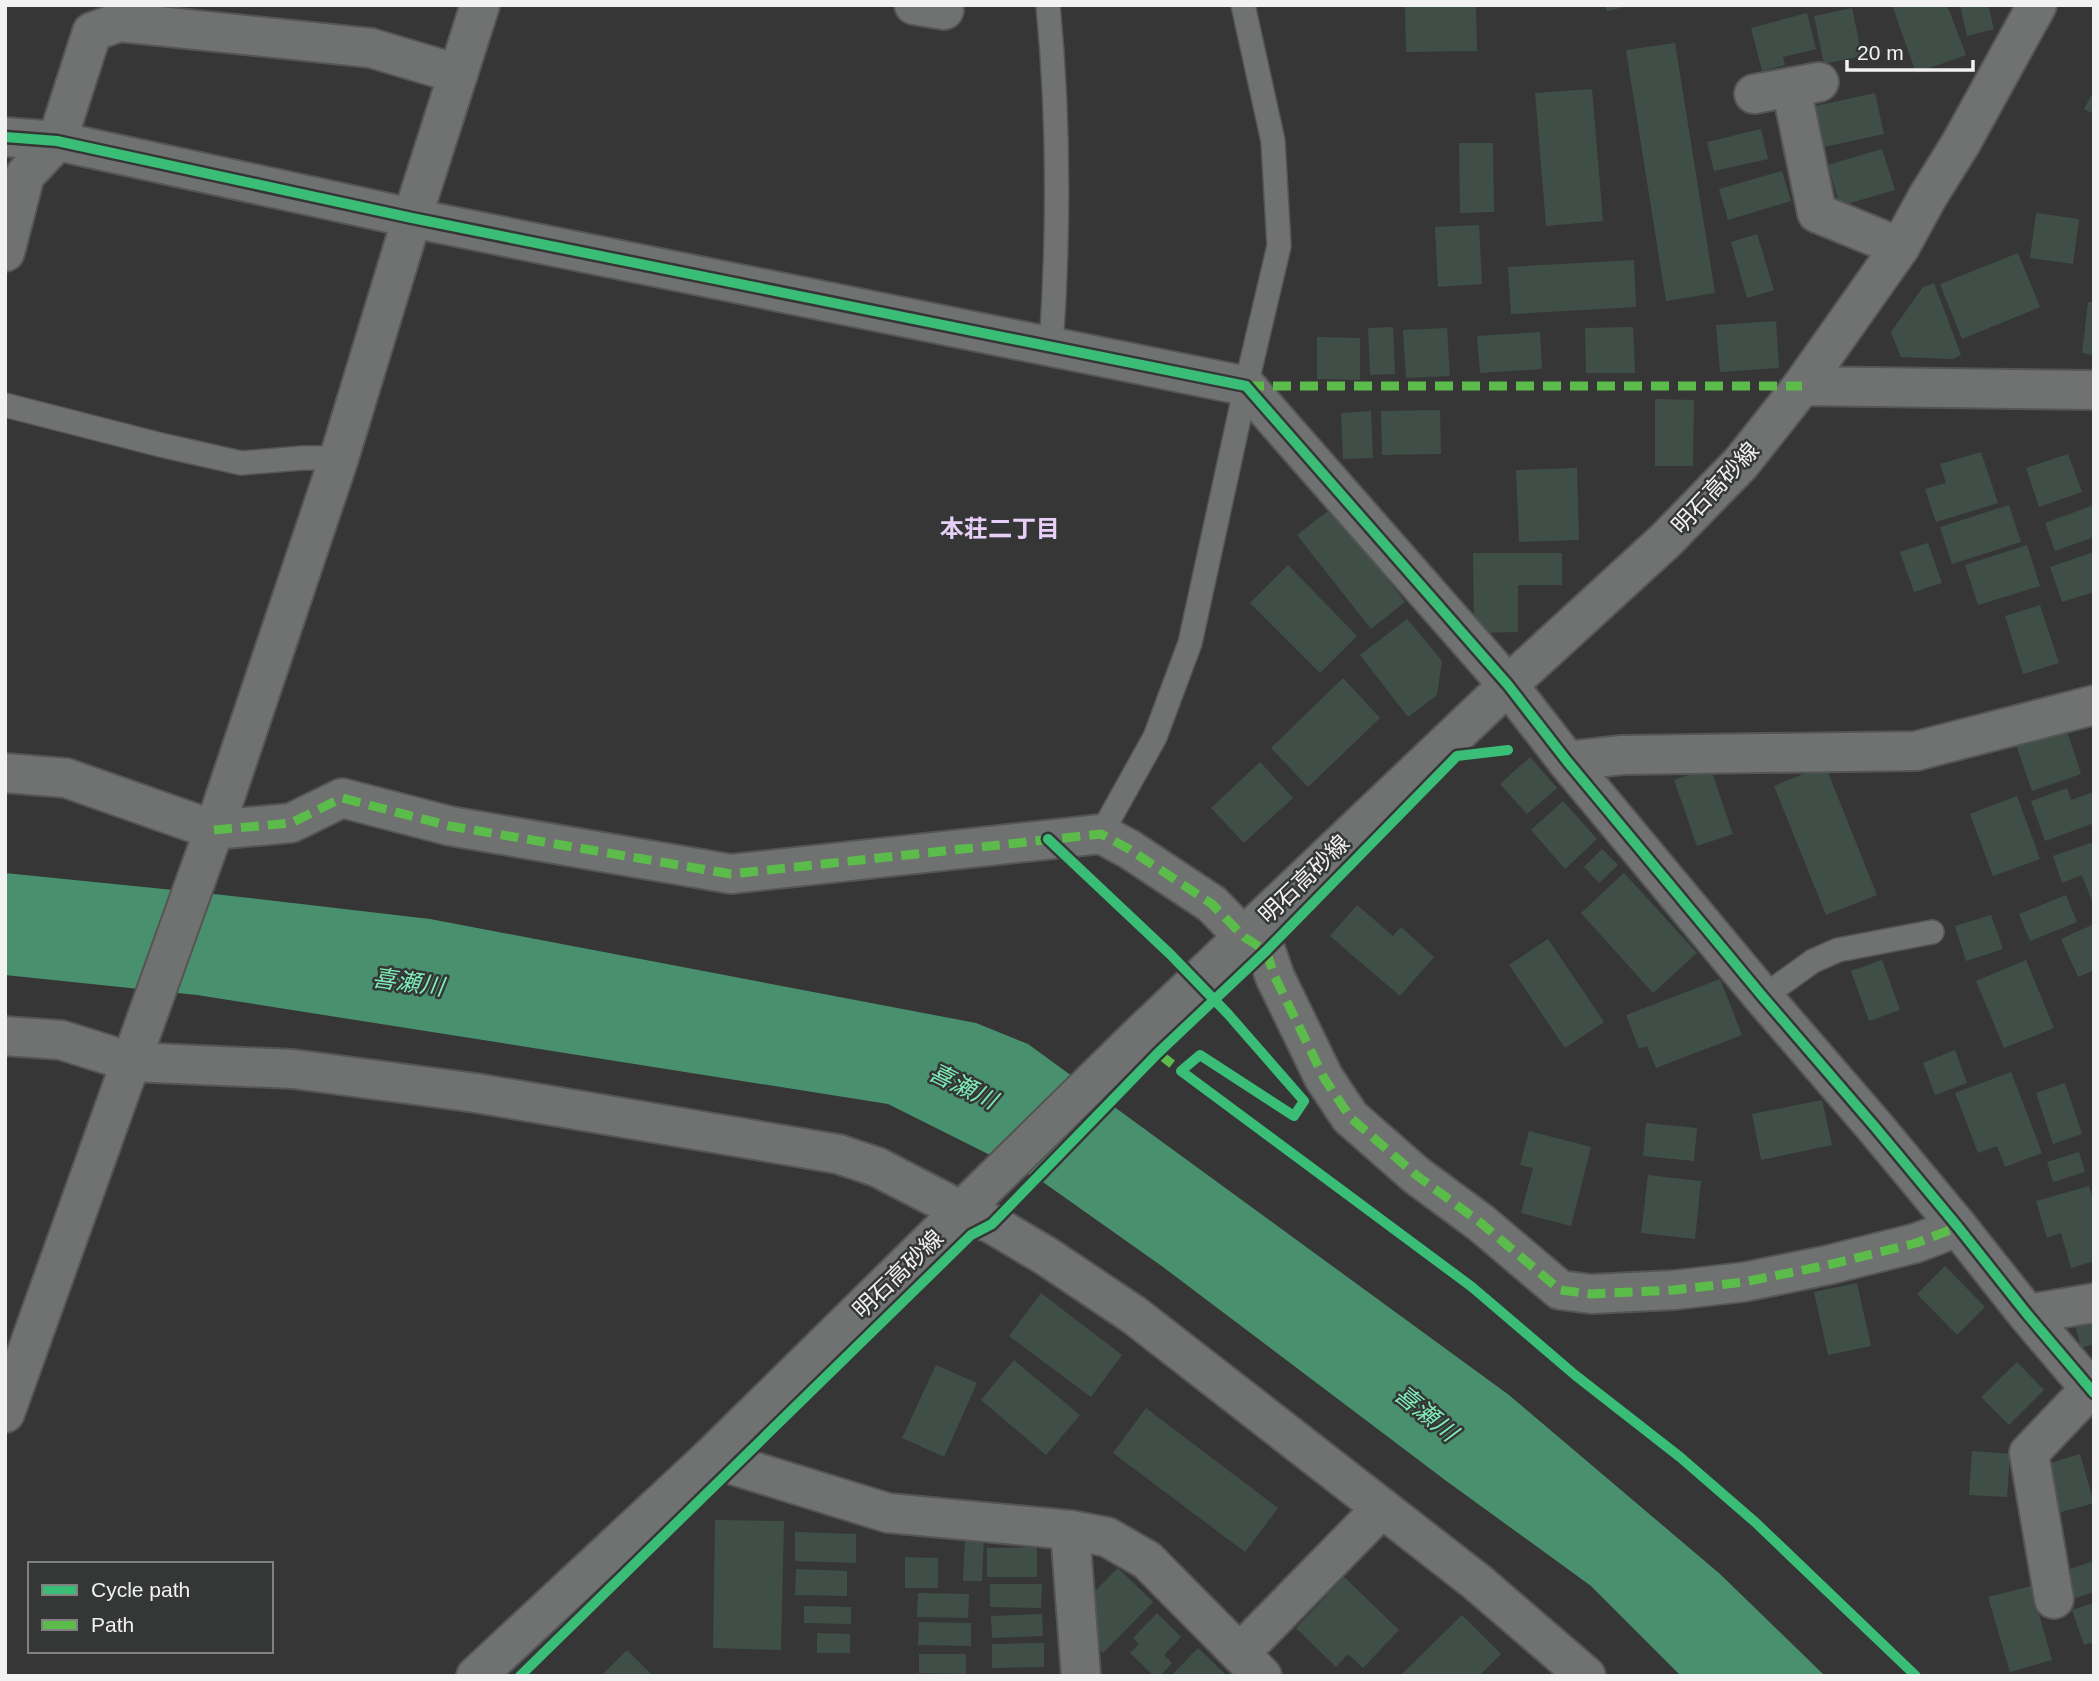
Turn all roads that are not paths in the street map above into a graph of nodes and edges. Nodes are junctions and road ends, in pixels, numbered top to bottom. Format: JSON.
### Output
{"nodes":[{"id":1,"x":480,"y":5,"type":"edge"},
{"id":2,"x":1048,"y":5,"type":"edge"},
{"id":3,"x":1243,"y":5,"type":"edge"},
{"id":4,"x":2037,"y":5,"type":"edge"},
{"id":5,"x":458,"y":74,"type":"junction"},
{"id":6,"x":1754,"y":94,"type":"dead end"},
{"id":7,"x":5,"y":137,"type":"edge"},
{"id":8,"x":57,"y":141,"type":"junction"},
{"id":9,"x":412,"y":218,"type":"junction"},
{"id":10,"x":1900,"y":247,"type":"junction"},
{"id":11,"x":5,"y":252,"type":"edge"},
{"id":12,"x":1051,"y":347,"type":"junction"},
{"id":13,"x":1246,"y":386,"type":"junction"},
{"id":14,"x":1802,"y":386,"type":"junction"},
{"id":15,"x":2094,"y":390,"type":"edge"},
{"id":16,"x":5,"y":405,"type":"edge"},
{"id":17,"x":340,"y":458,"type":"junction"},
{"id":18,"x":1508,"y":685,"type":"junction"},
{"id":19,"x":2091,"y":715,"type":"edge"},
{"id":20,"x":1567,"y":761,"type":"junction"},
{"id":21,"x":5,"y":773,"type":"edge"},
{"id":22,"x":214,"y":830,"type":"junction"},
{"id":23,"x":1101,"y":834,"type":"junction"},
{"id":24,"x":1933,"y":932,"type":"dead end"},
{"id":25,"x":1244,"y":937,"type":"junction"},
{"id":26,"x":1763,"y":997,"type":"junction"},
{"id":27,"x":5,"y":1036,"type":"edge"},
{"id":28,"x":131,"y":1062,"type":"junction"},
{"id":29,"x":968,"y":1205,"type":"junction"},
{"id":30,"x":1958,"y":1227,"type":"junction"},
{"id":31,"x":2094,"y":1303,"type":"edge"},
{"id":32,"x":2027,"y":1314,"type":"junction"},
{"id":33,"x":2092,"y":1391,"type":"edge"},
{"id":34,"x":5,"y":1413,"type":"edge"},
{"id":35,"x":710,"y":1458,"type":"junction"},
{"id":36,"x":1382,"y":1508,"type":"junction"},
{"id":37,"x":1070,"y":1530,"type":"junction"},
{"id":38,"x":2054,"y":1599,"type":"dead end"},
{"id":39,"x":1251,"y":1664,"type":"edge"},
{"id":40,"x":484,"y":1673,"type":"edge"},
{"id":41,"x":1081,"y":1676,"type":"edge"},
{"id":42,"x":1586,"y":1676,"type":"edge"}],
"edges":[{"from":1,"to":5,"type":"street"},
{"from":2,"to":12,"type":"lane"},
{"from":3,"to":13,"type":"lane"},
{"from":4,"to":10,"type":"street","name":"明石高砂線"},
{"from":5,"to":8,"type":"street"},
{"from":5,"to":9,"type":"street"},
{"from":6,"to":10,"type":"street"},
{"from":7,"to":8,"type":"street"},
{"from":8,"to":9,"type":"street"},
{"from":8,"to":11,"type":"street"},
{"from":9,"to":12,"type":"street"},
{"from":9,"to":17,"type":"street"},
{"from":10,"to":14,"type":"street","name":"明石高砂線"},
{"from":12,"to":13,"type":"street"},
{"from":13,"to":18,"type":"street"},
{"from":13,"to":23,"type":"lane"},
{"from":14,"to":15,"type":"street"},
{"from":14,"to":18,"type":"street","name":"明石高砂線"},
{"from":16,"to":17,"type":"lane"},
{"from":17,"to":22,"type":"street"},
{"from":18,"to":20,"type":"street"},
{"from":18,"to":25,"type":"street","name":"明石高砂線"},
{"from":19,"to":20,"type":"street"},
{"from":20,"to":26,"type":"street"},
{"from":21,"to":22,"type":"street"},
{"from":22,"to":23,"type":"street"},
{"from":22,"to":28,"type":"street"},
{"from":23,"to":25,"type":"street"},
{"from":24,"to":26,"type":"lane"},
{"from":25,"to":29,"type":"street","name":"明石高砂線"},
{"from":25,"to":30,"type":"street"},
{"from":26,"to":30,"type":"street"},
{"from":27,"to":28,"type":"street"},
{"from":28,"to":29,"type":"street"},
{"from":28,"to":34,"type":"street"},
{"from":29,"to":35,"type":"street","name":"明石高砂線"},
{"from":29,"to":36,"type":"street"},
{"from":30,"to":32,"type":"street"},
{"from":31,"to":32,"type":"street"},
{"from":32,"to":33,"type":"street"},
{"from":33,"to":38,"type":"street"},
{"from":35,"to":37,"type":"street"},
{"from":35,"to":40,"type":"street","name":"明石高砂線"},
{"from":36,"to":39,"type":"street"},
{"from":36,"to":42,"type":"street"},
{"from":37,"to":39,"type":"street"},
{"from":37,"to":41,"type":"street"}]}
